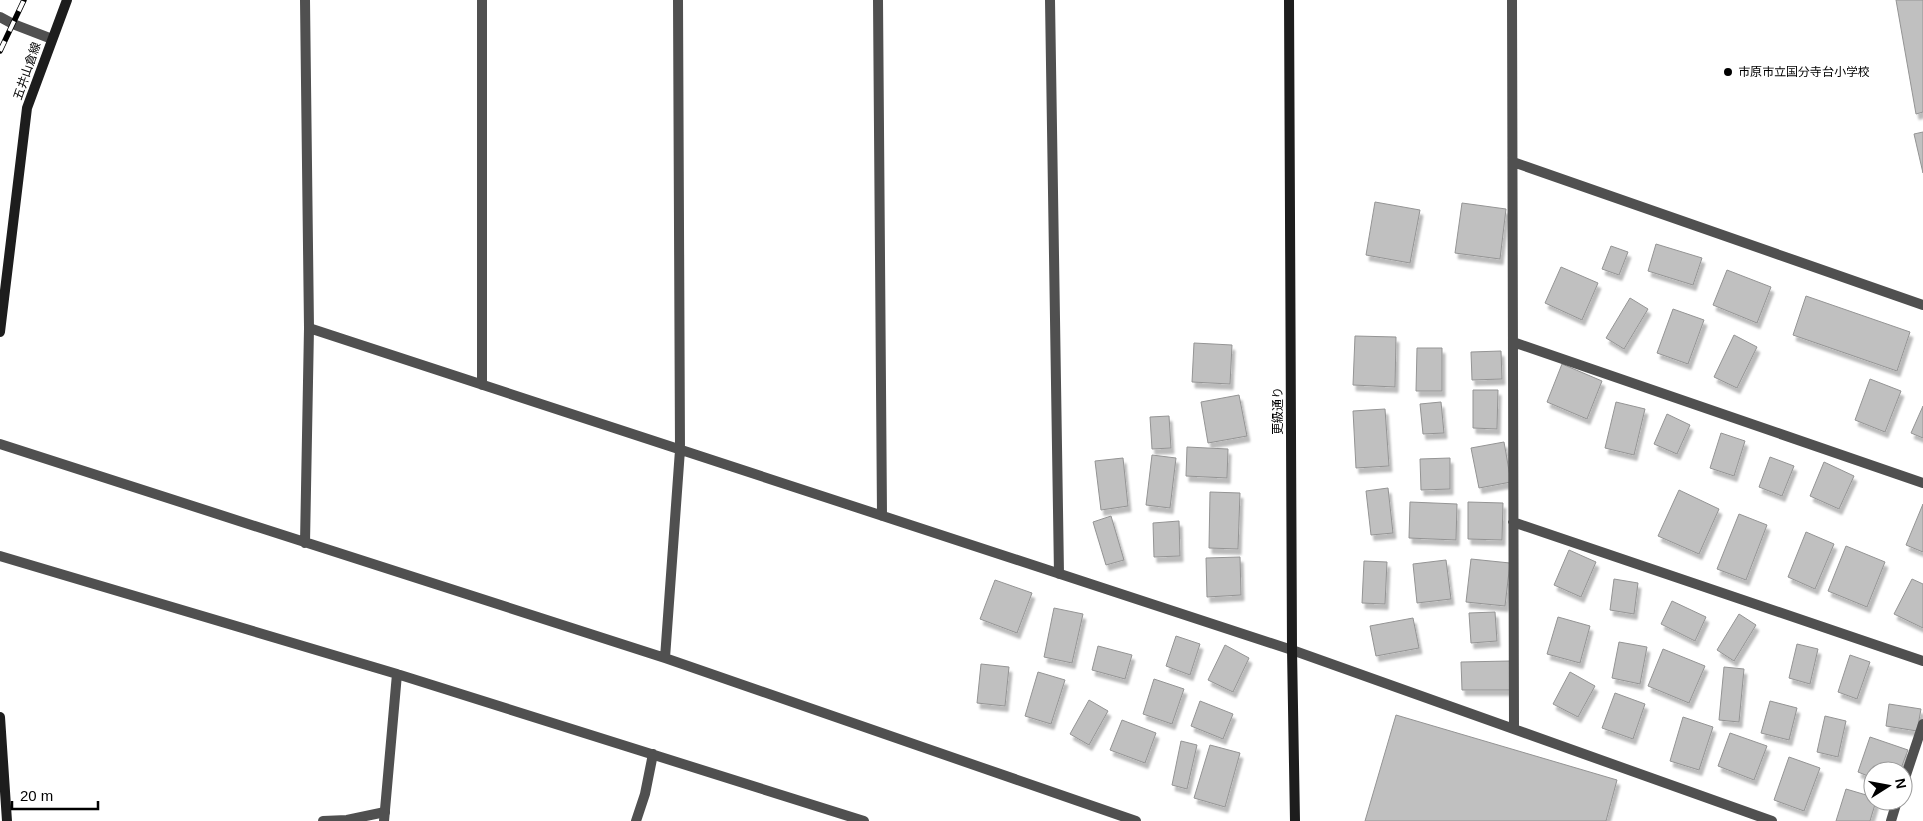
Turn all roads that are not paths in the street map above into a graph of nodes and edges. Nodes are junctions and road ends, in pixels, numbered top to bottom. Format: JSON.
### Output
{"nodes":[{"id":1,"x":67,"y":0,"type":"edge"},
{"id":2,"x":305,"y":0,"type":"edge"},
{"id":3,"x":482,"y":0,"type":"edge"},
{"id":4,"x":678,"y":0,"type":"edge"},
{"id":5,"x":878,"y":0,"type":"edge"},
{"id":6,"x":1050,"y":0,"type":"edge"},
{"id":7,"x":1289,"y":0,"type":"edge"},
{"id":8,"x":1512,"y":0,"type":"edge"},
{"id":9,"x":0,"y":17,"type":"edge"},
{"id":10,"x":52,"y":39,"type":"junction"},
{"id":11,"x":1513,"y":162,"type":"junction"},
{"id":12,"x":1923,"y":305,"type":"edge"},
{"id":13,"x":309,"y":328,"type":"junction"},
{"id":14,"x":0,"y":332,"type":"edge"},
{"id":15,"x":1513,"y":342,"type":"junction"},
{"id":16,"x":482,"y":385,"type":"junction"},
{"id":17,"x":0,"y":444,"type":"edge"},
{"id":18,"x":680,"y":450,"type":"junction"},
{"id":19,"x":1923,"y":483,"type":"edge"},
{"id":20,"x":882,"y":516,"type":"junction"},
{"id":21,"x":1513,"y":522,"type":"junction"},
{"id":22,"x":305,"y":543,"type":"junction"},
{"id":23,"x":0,"y":556,"type":"edge"},
{"id":24,"x":1059,"y":574,"type":"junction"},
{"id":25,"x":1292,"y":650,"type":"junction"},
{"id":26,"x":665,"y":658,"type":"junction"},
{"id":27,"x":1923,"y":661,"type":"edge"},
{"id":28,"x":397,"y":674,"type":"junction"},
{"id":29,"x":0,"y":717,"type":"edge"},
{"id":30,"x":1923,"y":724,"type":"edge"},
{"id":31,"x":1514,"y":729,"type":"junction"},
{"id":32,"x":1,"y":754,"type":"edge"},
{"id":33,"x":653,"y":754,"type":"junction"},
{"id":34,"x":1911,"y":761,"type":"edge"},
{"id":35,"x":384,"y":816,"type":"edge"},
{"id":36,"x":7,"y":821,"type":"edge"},
{"id":37,"x":323,"y":821,"type":"edge"},
{"id":38,"x":636,"y":821,"type":"edge"},
{"id":39,"x":864,"y":821,"type":"edge"},
{"id":40,"x":1136,"y":821,"type":"edge"},
{"id":41,"x":1295,"y":821,"type":"edge"},
{"id":42,"x":1772,"y":821,"type":"edge"}],
"edges":[{"from":1,"to":10,"type":"street","name":"五井山倉線"},
{"from":2,"to":13,"type":"street"},
{"from":3,"to":16,"type":"street"},
{"from":4,"to":18,"type":"street"},
{"from":5,"to":20,"type":"street"},
{"from":6,"to":24,"type":"street"},
{"from":7,"to":25,"type":"street","name":"更級通り"},
{"from":8,"to":11,"type":"street"},
{"from":9,"to":10,"type":"street"},
{"from":10,"to":14,"type":"street","name":"五井山倉線"},
{"from":11,"to":12,"type":"street"},
{"from":11,"to":15,"type":"street"},
{"from":13,"to":16,"type":"street"},
{"from":13,"to":22,"type":"street"},
{"from":15,"to":19,"type":"street"},
{"from":15,"to":21,"type":"street"},
{"from":16,"to":18,"type":"street"},
{"from":17,"to":22,"type":"street"},
{"from":18,"to":20,"type":"street"},
{"from":18,"to":26,"type":"street"},
{"from":20,"to":24,"type":"street"},
{"from":21,"to":27,"type":"street"},
{"from":21,"to":31,"type":"street"},
{"from":22,"to":26,"type":"street"},
{"from":23,"to":28,"type":"street"},
{"from":24,"to":25,"type":"street"},
{"from":25,"to":31,"type":"street"},
{"from":25,"to":41,"type":"street","name":"更級通り"},
{"from":26,"to":40,"type":"street"},
{"from":28,"to":33,"type":"street"},
{"from":28,"to":35,"type":"street"},
{"from":29,"to":32,"type":"street"},
{"from":30,"to":34,"type":"street"},
{"from":31,"to":42,"type":"street"},
{"from":32,"to":36,"type":"street"},
{"from":33,"to":38,"type":"street"},
{"from":33,"to":39,"type":"street"},
{"from":35,"to":37,"type":"street"}]}
